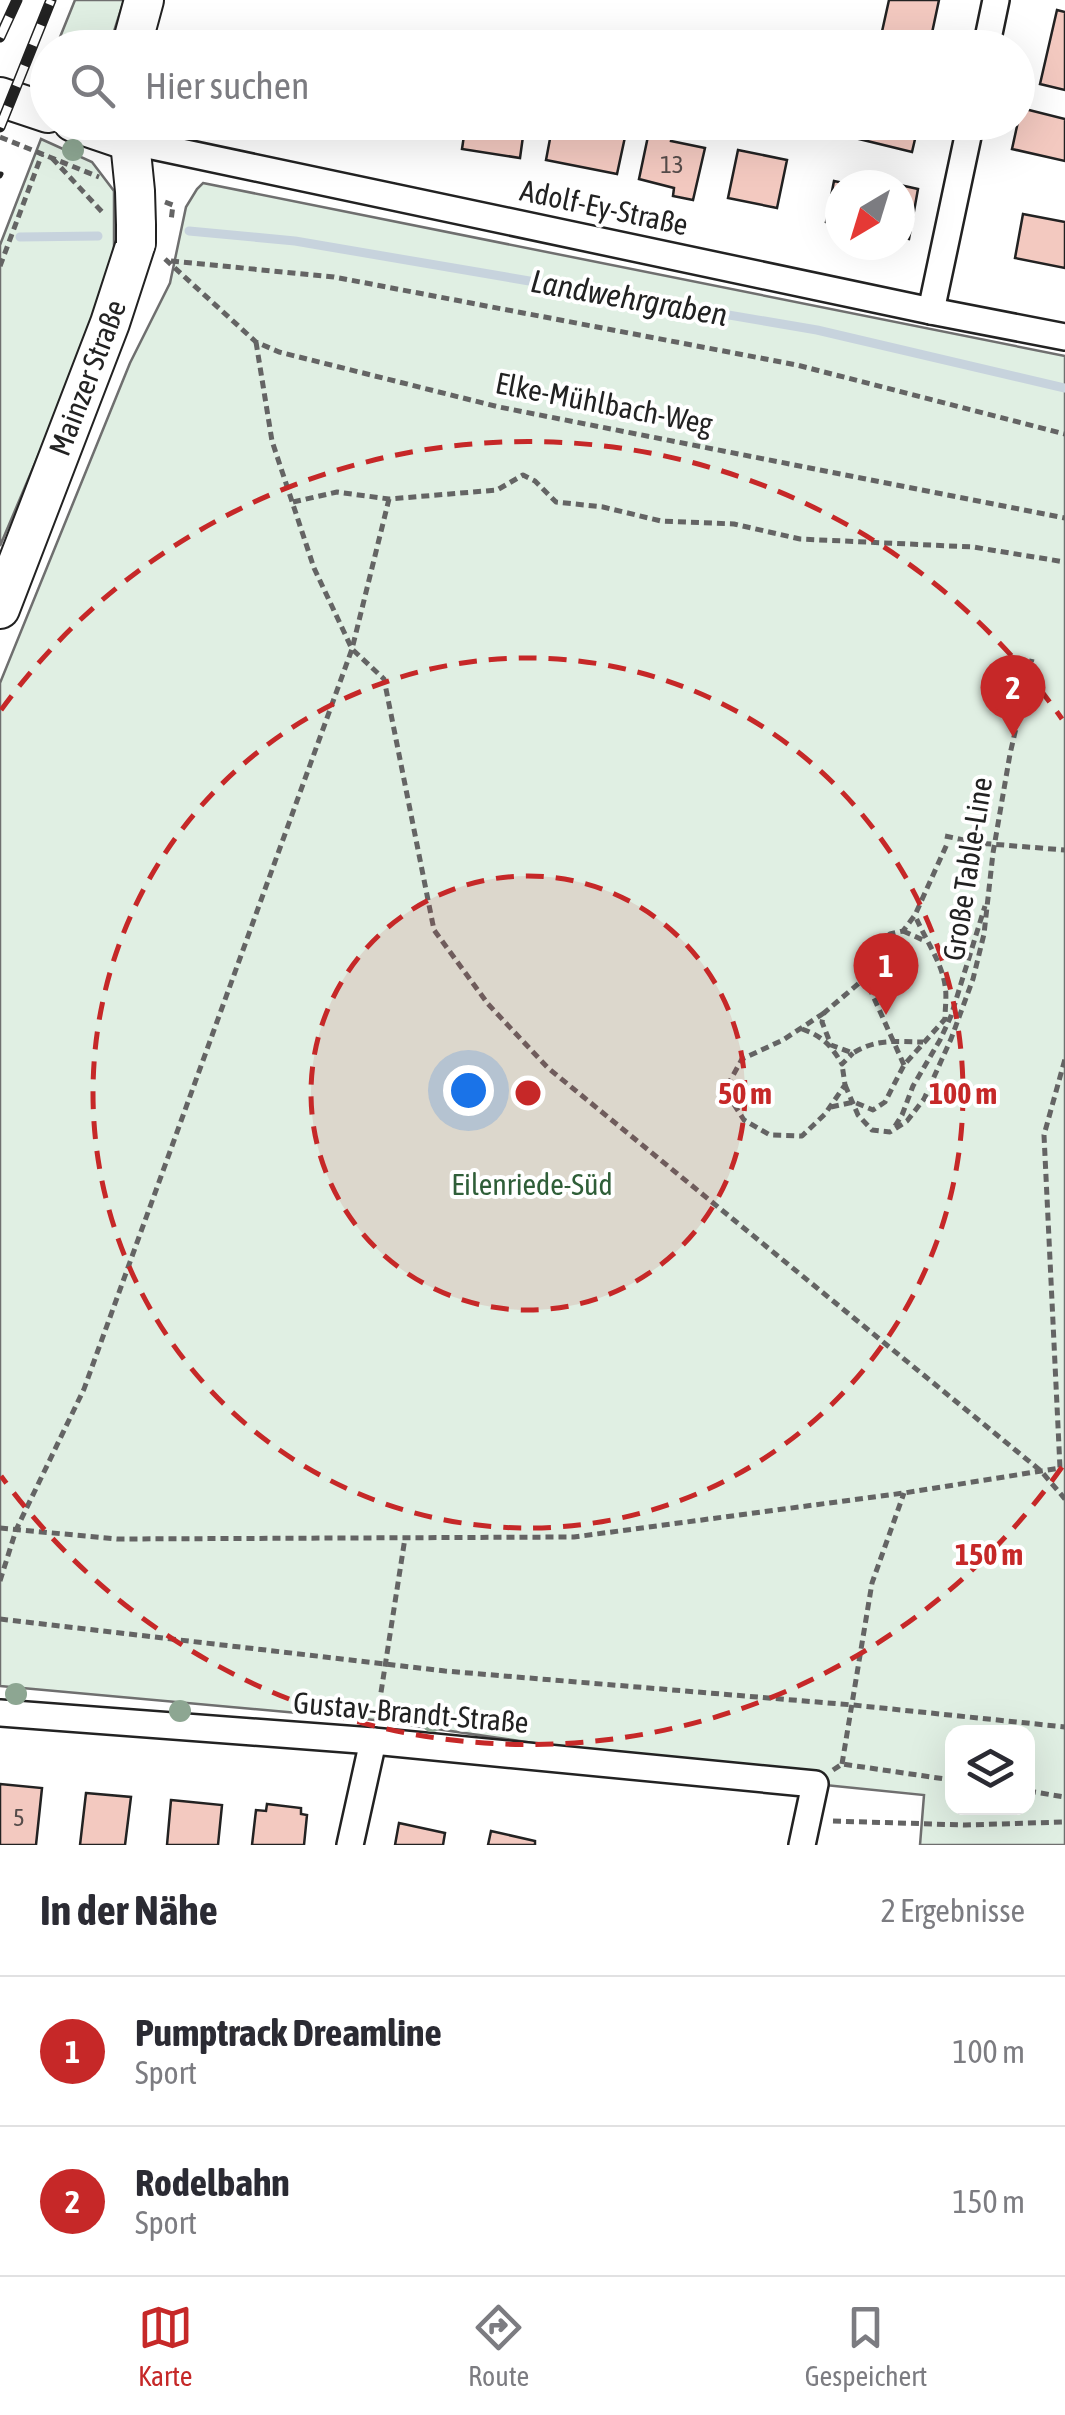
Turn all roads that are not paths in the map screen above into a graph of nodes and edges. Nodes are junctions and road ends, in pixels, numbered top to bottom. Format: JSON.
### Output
{"nodes":[{"id":1,"x":144,"y":0,"type":"edge"},
{"id":2,"x":996,"y":0,"type":"edge"},
{"id":3,"x":136,"y":30,"type":"edge"},
{"id":4,"x":990,"y":30,"type":"edge"},
{"id":5,"x":0,"y":97,"type":"edge"},
{"id":6,"x":30,"y":108,"type":"edge"},
{"id":7,"x":130,"y":140,"type":"edge"},
{"id":8,"x":164,"y":140,"type":"edge"},
{"id":9,"x":967,"y":140,"type":"edge"},
{"id":10,"x":932,"y":311,"type":"junction"},
{"id":11,"x":1065,"y":338,"type":"edge"},
{"id":12,"x":0,"y":608,"type":"edge"},
{"id":13,"x":0,"y":1712,"type":"edge"},
{"id":14,"x":373,"y":1741,"type":"junction"},
{"id":15,"x":805,"y":1833,"type":"edge"},
{"id":16,"x":350,"y":1845,"type":"edge"}],
"edges":[{"from":1,"to":3,"type":"street"},
{"from":2,"to":4,"type":"street"},
{"from":5,"to":6,"type":"street"},
{"from":7,"to":12,"type":"street","name":"Mainzer Straße"},
{"from":8,"to":10,"type":"street","name":"Adolf-Ey-Straße"},
{"from":9,"to":10,"type":"street"},
{"from":10,"to":11,"type":"street","name":"Adolf-Ey-Straße"},
{"from":13,"to":14,"type":"street","name":"Gustav-Brandt-Straße"},
{"from":14,"to":15,"type":"street","name":"Gustav-Brandt-Straße"},
{"from":14,"to":16,"type":"street"}]}
